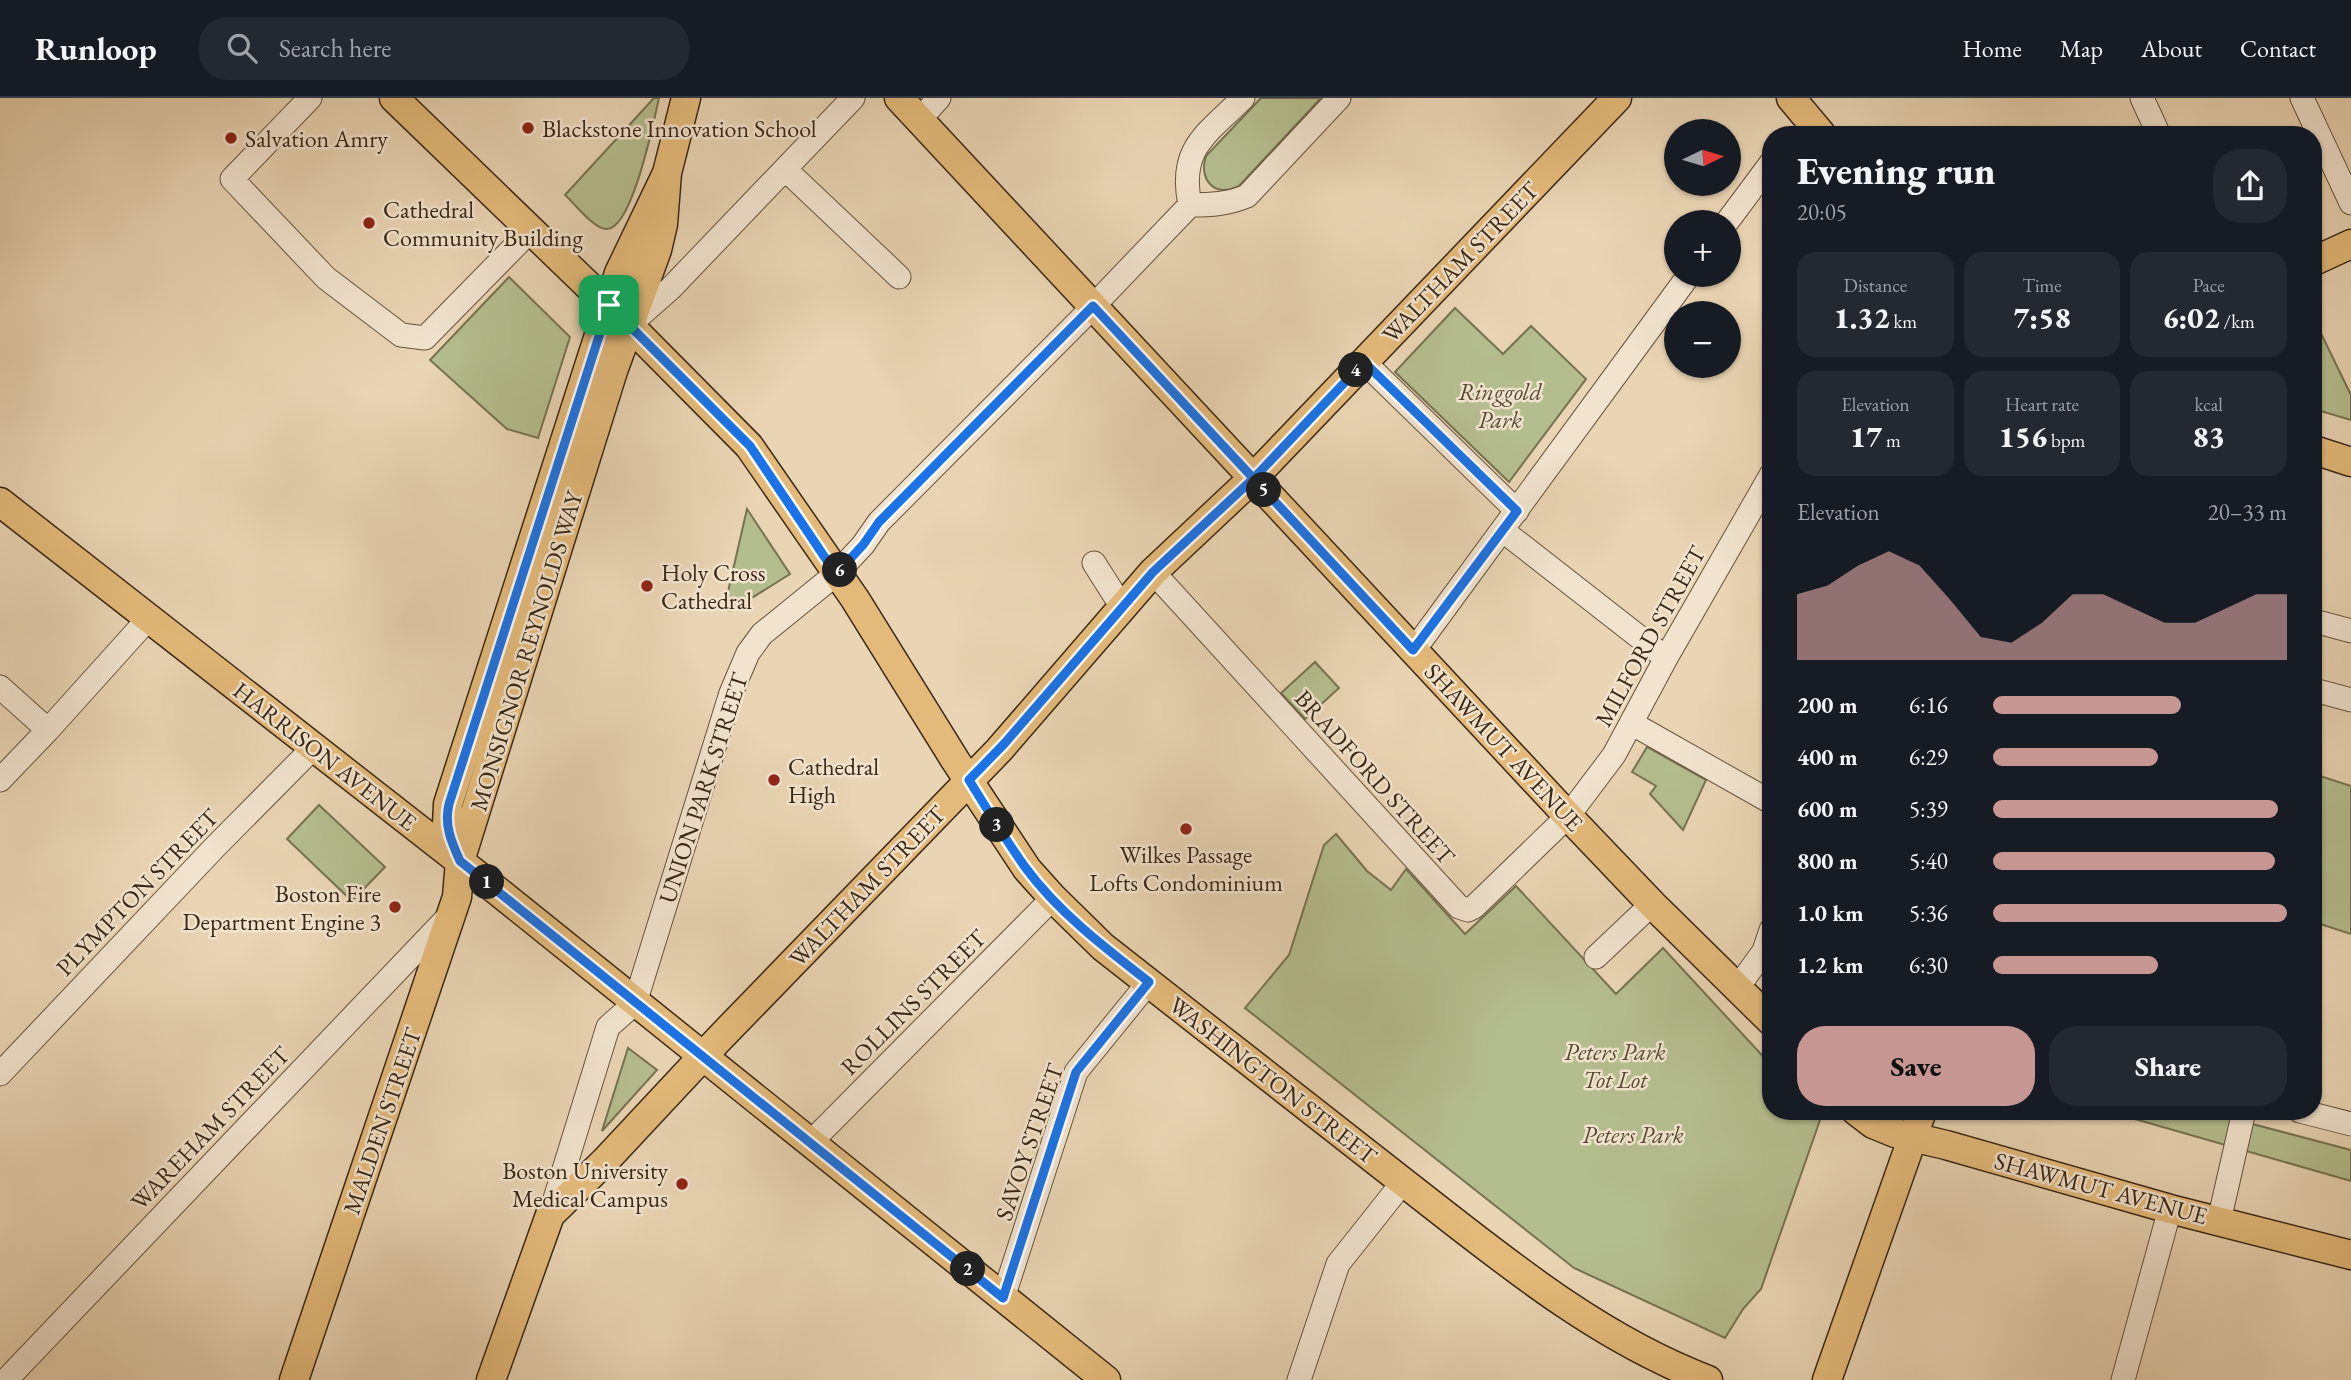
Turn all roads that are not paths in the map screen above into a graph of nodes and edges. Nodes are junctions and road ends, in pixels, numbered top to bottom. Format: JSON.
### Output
{"nodes":[{"id":1,"x":310,"y":98,"type":"edge"},
{"id":2,"x":394,"y":98,"type":"edge"},
{"id":3,"x":686,"y":98,"type":"edge"},
{"id":4,"x":853,"y":98,"type":"edge"},
{"id":5,"x":899,"y":98,"type":"edge"},
{"id":6,"x":939,"y":98,"type":"edge"},
{"id":7,"x":1242,"y":98,"type":"edge"},
{"id":8,"x":1339,"y":98,"type":"edge"},
{"id":9,"x":1617,"y":98,"type":"edge"},
{"id":10,"x":1791,"y":98,"type":"edge"},
{"id":11,"x":2142,"y":98,"type":"edge"},
{"id":12,"x":2302,"y":98,"type":"edge"},
{"id":13,"x":919,"y":120,"type":"junction"},
{"id":14,"x":1809,"y":126,"type":"edge"},
{"id":15,"x":2155,"y":126,"type":"edge"},
{"id":16,"x":2315,"y":126,"type":"edge"},
{"id":17,"x":2322,"y":141,"type":"edge"},
{"id":18,"x":785,"y":169,"type":"junction"},
{"id":19,"x":667,"y":173,"type":"junction"},
{"id":20,"x":1762,"y":175,"type":"edge"},
{"id":21,"x":2351,"y":203,"type":"edge"},
{"id":22,"x":1190,"y":205,"type":"junction"},
{"id":23,"x":1736,"y":210,"type":"edge"},
{"id":24,"x":531,"y":229,"type":"junction"},
{"id":25,"x":2351,"y":244,"type":"edge"},
{"id":26,"x":2322,"y":257,"type":"edge"},
{"id":27,"x":899,"y":277,"type":"dead end"},
{"id":28,"x":1680,"y":287,"type":"edge"},
{"id":29,"x":609,"y":305,"type":"junction"},
{"id":30,"x":1093,"y":306,"type":"junction"},
{"id":31,"x":629,"y":326,"type":"junction"},
{"id":32,"x":1364,"y":362,"type":"junction"},
{"id":33,"x":2322,"y":453,"type":"edge"},
{"id":34,"x":2351,"y":462,"type":"edge"},
{"id":35,"x":1254,"y":478,"type":"junction"},
{"id":36,"x":1762,"y":491,"type":"edge"},
{"id":37,"x":0,"y":502,"type":"edge"},
{"id":38,"x":1517,"y":511,"type":"junction"},
{"id":39,"x":1502,"y":530,"type":"junction"},
{"id":40,"x":1094,"y":563,"type":"dead end"},
{"id":41,"x":1153,"y":572,"type":"junction"},
{"id":42,"x":836,"y":574,"type":"junction"},
{"id":43,"x":1115,"y":596,"type":"dead end"},
{"id":44,"x":148,"y":619,"type":"junction"},
{"id":45,"x":2322,"y":623,"type":"edge"},
{"id":46,"x":2351,"y":631,"type":"edge"},
{"id":47,"x":1413,"y":650,"type":"junction"},
{"id":48,"x":1666,"y":658,"type":"junction"},
{"id":49,"x":0,"y":687,"type":"edge"},
{"id":50,"x":2322,"y":692,"type":"edge"},
{"id":51,"x":2351,"y":700,"type":"edge"},
{"id":52,"x":1631,"y":723,"type":"junction"},
{"id":53,"x":48,"y":730,"type":"junction"},
{"id":54,"x":314,"y":747,"type":"junction"},
{"id":55,"x":0,"y":780,"type":"edge"},
{"id":56,"x":969,"y":780,"type":"junction"},
{"id":57,"x":1762,"y":797,"type":"edge"},
{"id":58,"x":1568,"y":816,"type":"junction"},
{"id":59,"x":460,"y":861,"type":"junction"},
{"id":60,"x":1052,"y":898,"type":"junction"},
{"id":61,"x":1652,"y":904,"type":"junction"},
{"id":62,"x":453,"y":911,"type":"junction"},
{"id":63,"x":1762,"y":954,"type":"edge"},
{"id":64,"x":1596,"y":957,"type":"dead end"},
{"id":65,"x":1149,"y":982,"type":"junction"},
{"id":66,"x":1738,"y":987,"type":"junction"},
{"id":67,"x":635,"y":1003,"type":"junction"},
{"id":68,"x":1762,"y":1012,"type":"edge"},
{"id":69,"x":703,"y":1056,"type":"junction"},
{"id":70,"x":0,"y":1074,"type":"edge"},
{"id":71,"x":2322,"y":1116,"type":"edge"},
{"id":72,"x":1870,"y":1120,"type":"edge"},
{"id":73,"x":1919,"y":1120,"type":"edge"},
{"id":74,"x":2242,"y":1120,"type":"edge"},
{"id":75,"x":2350,"y":1122,"type":"edge"},
{"id":76,"x":1913,"y":1138,"type":"junction"},
{"id":77,"x":810,"y":1143,"type":"junction"},
{"id":78,"x":1403,"y":1182,"type":"junction"},
{"id":79,"x":2170,"y":1209,"type":"junction"},
{"id":80,"x":550,"y":1215,"type":"junction"},
{"id":81,"x":2219,"y":1221,"type":"junction"},
{"id":82,"x":2351,"y":1255,"type":"edge"},
{"id":83,"x":1003,"y":1298,"type":"junction"},
{"id":84,"x":1104,"y":1379,"type":"edge"},
{"id":85,"x":6,"y":1380,"type":"edge"},
{"id":86,"x":294,"y":1380,"type":"edge"},
{"id":87,"x":491,"y":1380,"type":"edge"},
{"id":88,"x":1299,"y":1380,"type":"edge"},
{"id":89,"x":1708,"y":1380,"type":"edge"},
{"id":90,"x":1827,"y":1380,"type":"edge"},
{"id":91,"x":2123,"y":1380,"type":"edge"}],
"edges":[{"from":1,"to":24,"type":"street"},
{"from":2,"to":24,"type":"main road","name":"WASHINGTON STREET"},
{"from":3,"to":19,"type":"main road"},
{"from":4,"to":18,"type":"street"},
{"from":5,"to":13,"type":"main road","name":"SHAWMUT AVENUE"},
{"from":6,"to":13,"type":"street"},
{"from":7,"to":22,"type":"street"},
{"from":8,"to":22,"type":"street"},
{"from":9,"to":32,"type":"main road","name":"WALTHAM STREET"},
{"from":10,"to":14,"type":"main road"},
{"from":11,"to":15,"type":"street"},
{"from":12,"to":16,"type":"street"},
{"from":13,"to":30,"type":"main road","name":"SHAWMUT AVENUE"},
{"from":17,"to":21,"type":"street"},
{"from":18,"to":27,"type":"street"},
{"from":18,"to":31,"type":"street"},
{"from":19,"to":29,"type":"main road","name":"MONSIGNOR REYNOLDS WAY"},
{"from":19,"to":31,"type":"main road","name":"MONSIGNOR REYNOLDS WAY"},
{"from":20,"to":23,"type":"street"},
{"from":22,"to":30,"type":"street","name":"UNION PARK STREET"},
{"from":24,"to":29,"type":"main road","name":"WASHINGTON STREET"},
{"from":25,"to":26,"type":"main road"},
{"from":28,"to":38,"type":"street"},
{"from":29,"to":31,"type":"main road","name":"WASHINGTON STREET"},
{"from":29,"to":59,"type":"main road","name":"MONSIGNOR REYNOLDS WAY"},
{"from":30,"to":35,"type":"main road","name":"SHAWMUT AVENUE"},
{"from":30,"to":42,"type":"street","name":"UNION PARK STREET"},
{"from":31,"to":42,"type":"main road","name":"WASHINGTON STREET"},
{"from":31,"to":59,"type":"main road","name":"MONSIGNOR REYNOLDS WAY"},
{"from":32,"to":35,"type":"main road","name":"WALTHAM STREET"},
{"from":32,"to":38,"type":"street"},
{"from":33,"to":34,"type":"main road"},
{"from":35,"to":41,"type":"main road","name":"WALTHAM STREET"},
{"from":35,"to":47,"type":"main road","name":"SHAWMUT AVENUE"},
{"from":36,"to":48,"type":"street","name":"MILFORD STREET"},
{"from":37,"to":44,"type":"main road","name":"HARRISON AVENUE"},
{"from":38,"to":39,"type":"street"},
{"from":39,"to":47,"type":"street"},
{"from":39,"to":48,"type":"street"},
{"from":40,"to":43,"type":"street"},
{"from":41,"to":56,"type":"main road","name":"WALTHAM STREET"},
{"from":41,"to":58,"type":"street","name":"BRADFORD STREET"},
{"from":42,"to":56,"type":"main road","name":"WASHINGTON STREET"},
{"from":42,"to":67,"type":"street","name":"UNION PARK STREET"},
{"from":44,"to":53,"type":"street"},
{"from":44,"to":54,"type":"main road","name":"HARRISON AVENUE"},
{"from":45,"to":46,"type":"street"},
{"from":47,"to":58,"type":"main road","name":"SHAWMUT AVENUE"},
{"from":48,"to":52,"type":"street","name":"MILFORD STREET"},
{"from":49,"to":53,"type":"street"},
{"from":50,"to":51,"type":"street"},
{"from":52,"to":57,"type":"street"},
{"from":52,"to":58,"type":"street","name":"MILFORD STREET"},
{"from":53,"to":55,"type":"street"},
{"from":54,"to":59,"type":"main road","name":"HARRISON AVENUE"},
{"from":54,"to":70,"type":"street","name":"PLYMPTON STREET"},
{"from":56,"to":60,"type":"main road","name":"WASHINGTON STREET"},
{"from":56,"to":69,"type":"main road","name":"WALTHAM STREET"},
{"from":58,"to":61,"type":"main road","name":"SHAWMUT AVENUE"},
{"from":59,"to":62,"type":"main road","name":"MALDEN STREET"},
{"from":59,"to":67,"type":"main road","name":"HARRISON AVENUE"},
{"from":60,"to":65,"type":"main road","name":"WASHINGTON STREET"},
{"from":60,"to":77,"type":"street","name":"ROLLINS STREET"},
{"from":61,"to":64,"type":"street"},
{"from":61,"to":66,"type":"main road","name":"SHAWMUT AVENUE"},
{"from":62,"to":85,"type":"street","name":"WAREHAM STREET"},
{"from":62,"to":86,"type":"main road","name":"MALDEN STREET"},
{"from":63,"to":66,"type":"street"},
{"from":65,"to":78,"type":"main road","name":"WASHINGTON STREET"},
{"from":65,"to":83,"type":"street","name":"SAVOY STREET"},
{"from":66,"to":68,"type":"main road","name":"SHAWMUT AVENUE"},
{"from":67,"to":69,"type":"main road","name":"HARRISON AVENUE"},
{"from":67,"to":80,"type":"street"},
{"from":69,"to":77,"type":"main road","name":"HARRISON AVENUE"},
{"from":69,"to":80,"type":"main road","name":"WALTHAM STREET"},
{"from":71,"to":75,"type":"street"},
{"from":72,"to":76,"type":"main road","name":"SHAWMUT AVENUE"},
{"from":73,"to":76,"type":"main road"},
{"from":74,"to":81,"type":"street"},
{"from":76,"to":79,"type":"main road","name":"SHAWMUT AVENUE"},
{"from":76,"to":90,"type":"main road"},
{"from":77,"to":83,"type":"main road","name":"HARRISON AVENUE"},
{"from":78,"to":88,"type":"street"},
{"from":78,"to":89,"type":"main road","name":"WASHINGTON STREET"},
{"from":79,"to":81,"type":"main road","name":"SHAWMUT AVENUE"},
{"from":79,"to":91,"type":"street"},
{"from":80,"to":87,"type":"main road"},
{"from":81,"to":82,"type":"main road","name":"SHAWMUT AVENUE"},
{"from":83,"to":84,"type":"main road","name":"HARRISON AVENUE"}]}
